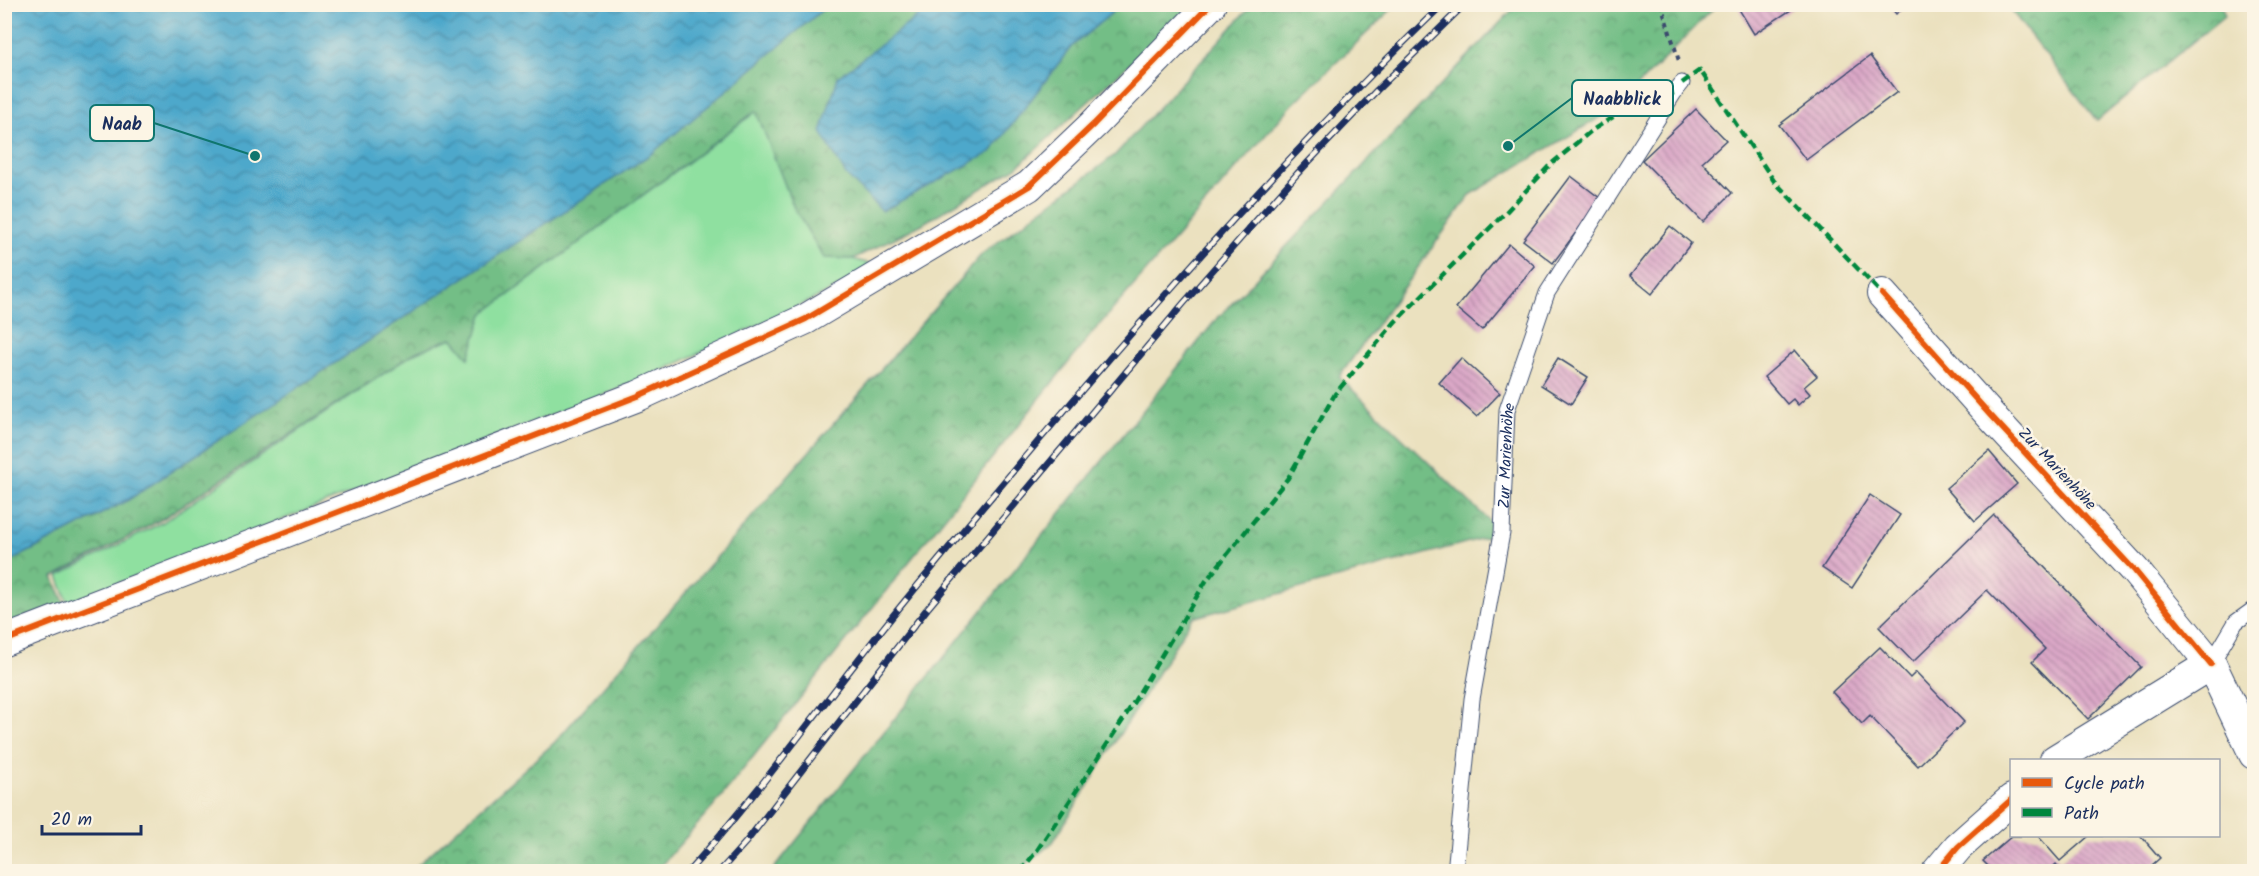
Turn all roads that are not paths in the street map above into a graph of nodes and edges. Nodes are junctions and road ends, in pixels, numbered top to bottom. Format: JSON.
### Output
{"nodes":[{"id":1,"x":1211,"y":4,"type":"edge"},
{"id":2,"x":1682,"y":83,"type":"road end"},
{"id":3,"x":1882,"y":294,"type":"dead end"},
{"id":4,"x":2254,"y":609,"type":"edge"},
{"id":5,"x":4,"y":641,"type":"edge"},
{"id":6,"x":2211,"y":664,"type":"junction"},
{"id":7,"x":2254,"y":754,"type":"edge"},
{"id":8,"x":2057,"y":759,"type":"edge"},
{"id":9,"x":2010,"y":801,"type":"edge"},
{"id":10,"x":1455,"y":872,"type":"edge"},
{"id":11,"x":1937,"y":872,"type":"edge"}],
"edges":[{"from":1,"to":5,"type":"street"},
{"from":2,"to":10,"type":"lane","name":"Zur Marienhöhe"},
{"from":3,"to":6,"type":"street","name":"Zur Marienhöhe"},
{"from":4,"to":6,"type":"lane"},
{"from":6,"to":7,"type":"street","name":"Zur Marienhöhe"},
{"from":6,"to":8,"type":"street"},
{"from":9,"to":11,"type":"street"}]}
